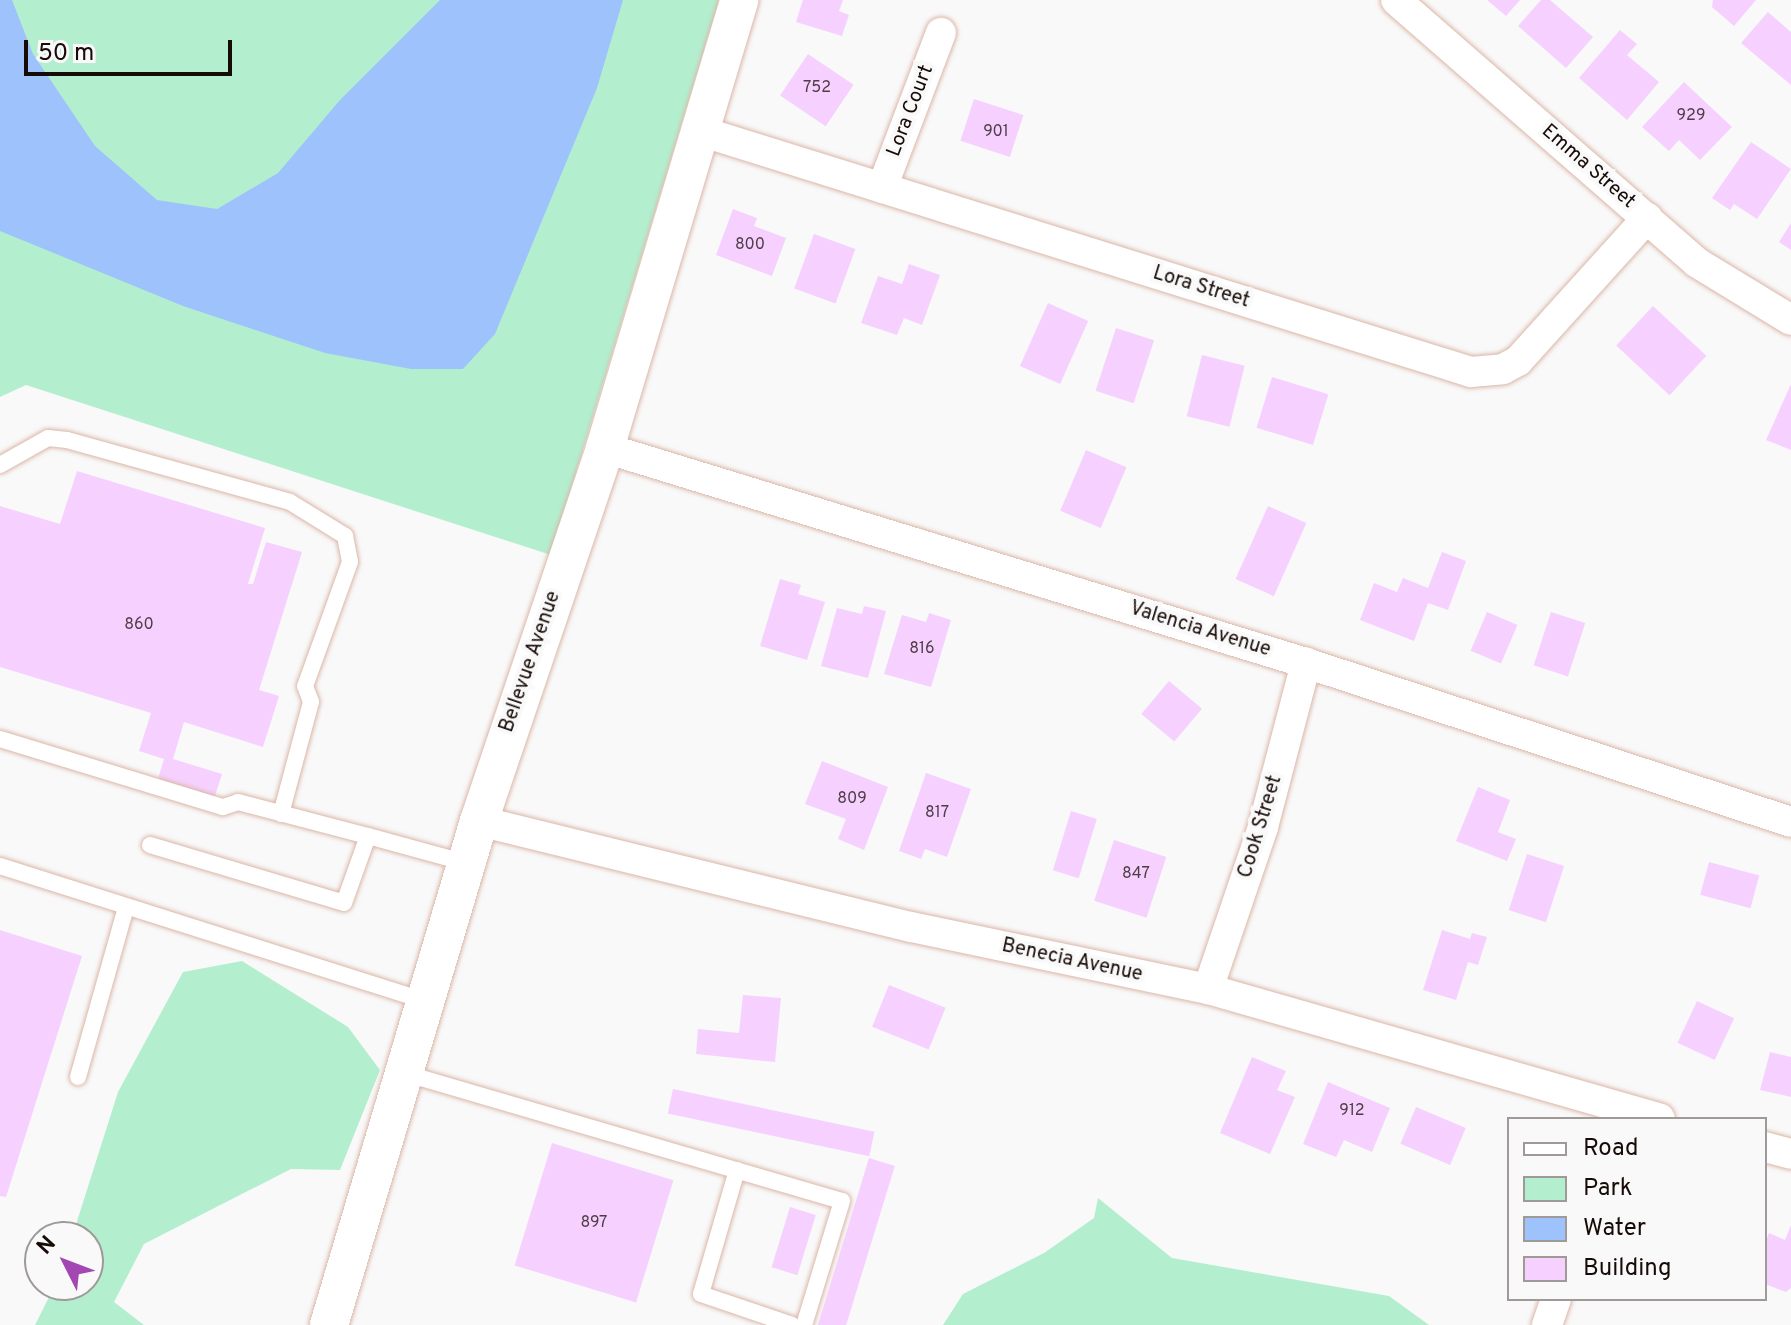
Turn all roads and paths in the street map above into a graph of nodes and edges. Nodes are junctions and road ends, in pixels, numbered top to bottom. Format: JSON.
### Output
{"nodes":[{"id":1,"x":739,"y":0,"type":"edge"},
{"id":2,"x":1396,"y":0,"type":"edge"},
{"id":3,"x":941,"y":33,"type":"dead end"},
{"id":4,"x":700,"y":131,"type":"junction"},
{"id":5,"x":882,"y":188,"type":"junction"},
{"id":6,"x":1647,"y":218,"type":"junction"},
{"id":7,"x":1791,"y":320,"type":"edge"},
{"id":8,"x":605,"y":448,"type":"junction"},
{"id":9,"x":0,"y":465,"type":"edge"},
{"id":10,"x":1306,"y":663,"type":"junction"},
{"id":11,"x":0,"y":739,"type":"edge"},
{"id":12,"x":281,"y":814,"type":"junction"},
{"id":13,"x":479,"y":821,"type":"junction"},
{"id":14,"x":1791,"y":822,"type":"edge"},
{"id":15,"x":368,"y":836,"type":"junction"},
{"id":16,"x":150,"y":845,"type":"dead end"},
{"id":17,"x":467,"y":863,"type":"junction"},
{"id":18,"x":0,"y":866,"type":"edge"},
{"id":19,"x":126,"y":907,"type":"junction"},
{"id":20,"x":1208,"y":989,"type":"junction"},
{"id":21,"x":425,"y":1001,"type":"junction"},
{"id":22,"x":404,"y":1073,"type":"junction"},
{"id":23,"x":78,"y":1077,"type":"dead end"},
{"id":24,"x":1613,"y":1113,"type":"edge"},
{"id":25,"x":1644,"y":1117,"type":"edge"},
{"id":26,"x":1767,"y":1148,"type":"edge"},
{"id":27,"x":1791,"y":1154,"type":"edge"},
{"id":28,"x":737,"y":1170,"type":"junction"},
{"id":29,"x":1555,"y":1301,"type":"edge"},
{"id":30,"x":329,"y":1325,"type":"edge"},
{"id":31,"x":792,"y":1325,"type":"edge"},
{"id":32,"x":804,"y":1325,"type":"edge"},
{"id":33,"x":1547,"y":1325,"type":"edge"}],
"edges":[{"from":1,"to":4,"type":"street","name":"Bellevue Avenue"},
{"from":2,"to":6,"type":"street","name":"Emma Street"},
{"from":3,"to":5,"type":"street","name":"Lora Court"},
{"from":4,"to":5,"type":"street","name":"Lora Street"},
{"from":4,"to":8,"type":"street","name":"Bellevue Avenue"},
{"from":5,"to":6,"type":"street","name":"Lora Street"},
{"from":6,"to":7,"type":"street","name":"Emma Street"},
{"from":8,"to":10,"type":"street","name":"Valencia Avenue"},
{"from":8,"to":13,"type":"street","name":"Bellevue Avenue"},
{"from":9,"to":12,"type":"lane"},
{"from":10,"to":14,"type":"street","name":"Valencia Avenue"},
{"from":10,"to":20,"type":"street","name":"Cook Street"},
{"from":11,"to":12,"type":"lane"},
{"from":12,"to":15,"type":"lane"},
{"from":13,"to":17,"type":"street","name":"Bellevue Avenue"},
{"from":13,"to":20,"type":"street","name":"Benecia Avenue"},
{"from":15,"to":16,"type":"lane"},
{"from":15,"to":17,"type":"lane"},
{"from":17,"to":21,"type":"street","name":"Bellevue Avenue"},
{"from":18,"to":19,"type":"lane"},
{"from":19,"to":21,"type":"lane"},
{"from":19,"to":23,"type":"lane"},
{"from":20,"to":24,"type":"street","name":"Benecia Avenue"},
{"from":21,"to":22,"type":"street","name":"Bellevue Avenue"},
{"from":22,"to":28,"type":"lane"},
{"from":22,"to":30,"type":"street","name":"Bellevue Avenue"},
{"from":24,"to":25,"type":"street","name":"Benecia Avenue"},
{"from":26,"to":27,"type":"street"},
{"from":28,"to":31,"type":"lane"},
{"from":28,"to":32,"type":"lane"},
{"from":29,"to":33,"type":"street"}]}
